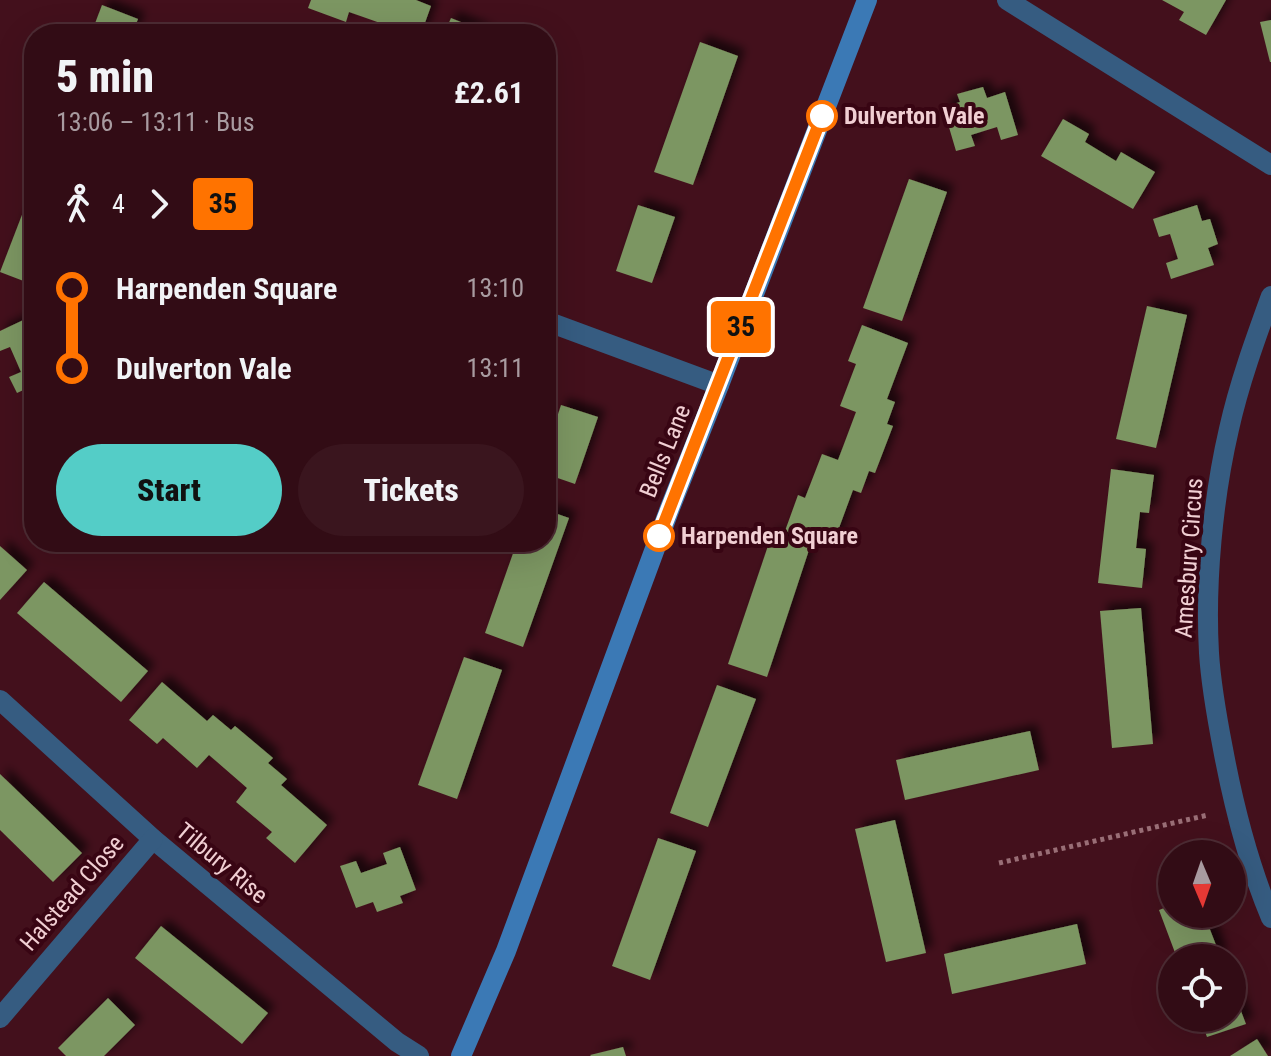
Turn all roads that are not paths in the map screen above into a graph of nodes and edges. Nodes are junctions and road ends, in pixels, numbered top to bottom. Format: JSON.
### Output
{"nodes":[{"id":1,"x":867,"y":0,"type":"edge"},
{"id":2,"x":1007,"y":0,"type":"edge"},
{"id":3,"x":1271,"y":165,"type":"edge"},
{"id":4,"x":1271,"y":296,"type":"edge"},
{"id":5,"x":556,"y":325,"type":"edge"},
{"id":6,"x":719,"y":385,"type":"junction"},
{"id":7,"x":0,"y":700,"type":"edge"},
{"id":8,"x":153,"y":839,"type":"junction"},
{"id":9,"x":1271,"y":918,"type":"edge"},
{"id":10,"x":0,"y":1018,"type":"edge"},
{"id":11,"x":419,"y":1056,"type":"edge"},
{"id":12,"x":461,"y":1056,"type":"edge"}],
"edges":[{"from":1,"to":6,"type":"main road","name":"Bells Lane"},
{"from":2,"to":3,"type":"street"},
{"from":4,"to":9,"type":"street","name":"Amesbury Circus"},
{"from":5,"to":6,"type":"street"},
{"from":6,"to":12,"type":"main road","name":"Bells Lane"},
{"from":7,"to":8,"type":"street","name":"Tilbury Rise"},
{"from":8,"to":10,"type":"street","name":"Halstead Close"},
{"from":8,"to":11,"type":"street","name":"Tilbury Rise"}]}
